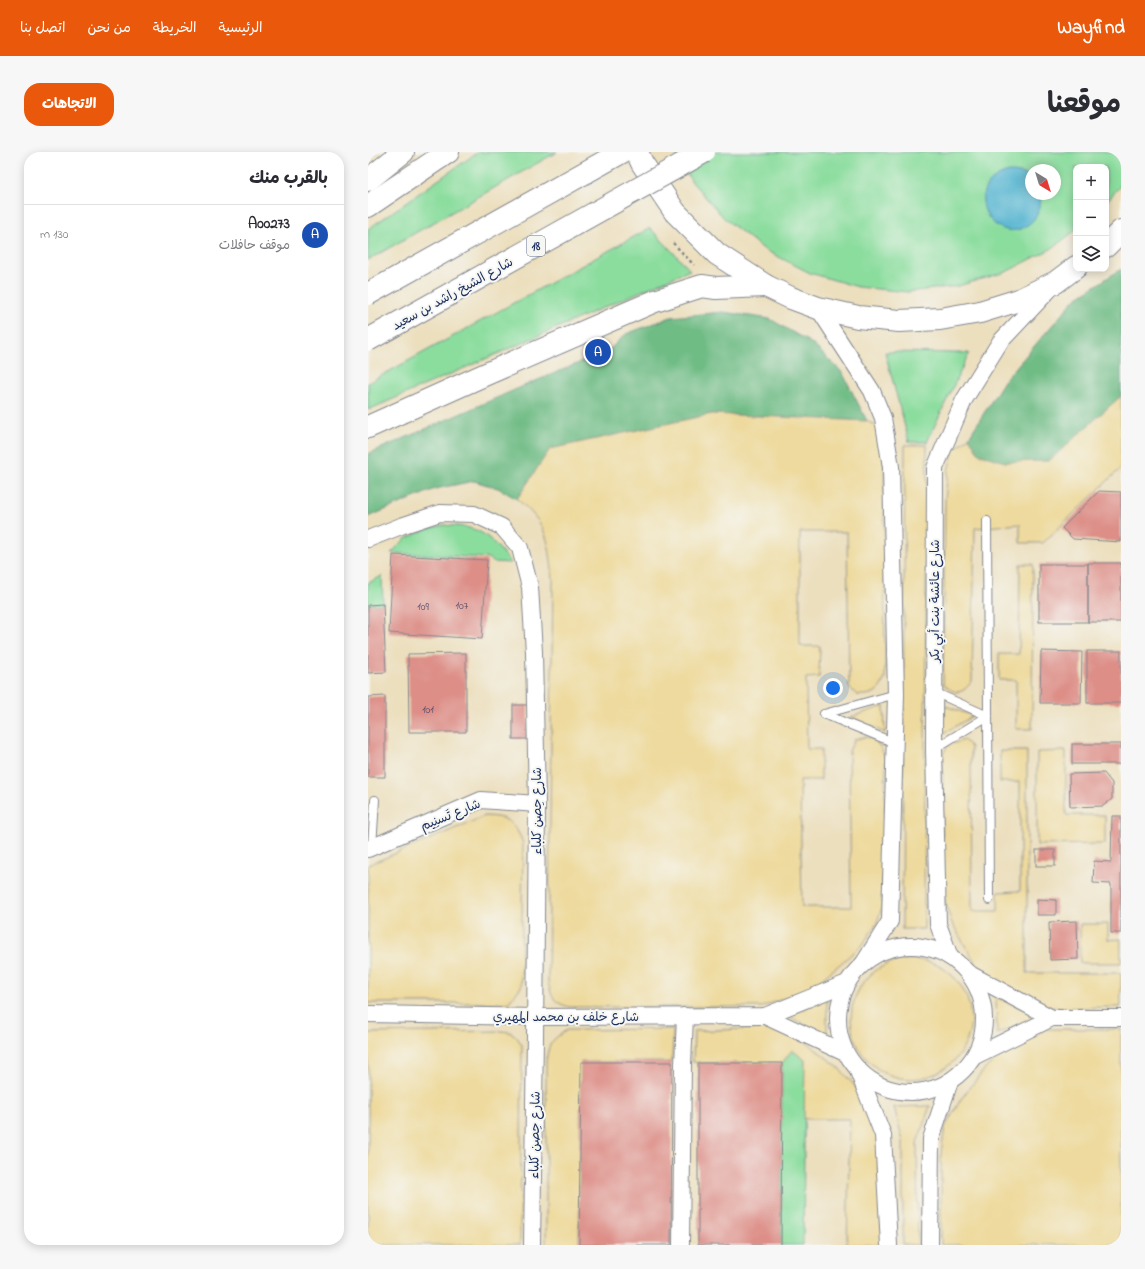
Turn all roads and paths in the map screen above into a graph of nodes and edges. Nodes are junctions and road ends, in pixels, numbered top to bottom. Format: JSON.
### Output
{"nodes":[{"id":1,"x":403,"y":152,"type":"edge"},
{"id":2,"x":448,"y":152,"type":"edge"},
{"id":3,"x":622,"y":152,"type":"edge"},
{"id":4,"x":637,"y":152,"type":"edge"},
{"id":5,"x":704,"y":152,"type":"edge"},
{"id":6,"x":368,"y":180,"type":"edge"},
{"id":7,"x":368,"y":206,"type":"edge"},
{"id":8,"x":1073,"y":269,"type":"edge"},
{"id":9,"x":1056,"y":282,"type":"junction"},
{"id":10,"x":766,"y":286,"type":"junction"},
{"id":11,"x":368,"y":294,"type":"edge"},
{"id":12,"x":818,"y":308,"type":"junction"},
{"id":13,"x":368,"y":340,"type":"edge"},
{"id":14,"x":368,"y":427,"type":"edge"},
{"id":15,"x":987,"y":521,"type":"dead end"},
{"id":16,"x":368,"y":539,"type":"edge"},
{"id":17,"x":934,"y":692,"type":"junction"},
{"id":18,"x":896,"y":694,"type":"junction"},
{"id":19,"x":988,"y":716,"type":"junction"},
{"id":20,"x":895,"y":743,"type":"junction"},
{"id":21,"x":934,"y":749,"type":"junction"},
{"id":22,"x":375,"y":800,"type":"dead end"},
{"id":23,"x":537,"y":804,"type":"junction"},
{"id":24,"x":370,"y":848,"type":"edge"},
{"id":25,"x":989,"y":900,"type":"dead end"},
{"id":26,"x":950,"y":957,"type":"junction"},
{"id":27,"x":863,"y":964,"type":"junction"},
{"id":28,"x":968,"y":973,"type":"junction"},
{"id":29,"x":847,"y":983,"type":"junction"},
{"id":30,"x":368,"y":1014,"type":"edge"},
{"id":31,"x":685,"y":1016,"type":"junction"},
{"id":32,"x":765,"y":1016,"type":"junction"},
{"id":33,"x":536,"y":1017,"type":"junction"},
{"id":34,"x":1052,"y":1018,"type":"junction"},
{"id":35,"x":1121,"y":1018,"type":"edge"},
{"id":36,"x":845,"y":1053,"type":"junction"},
{"id":37,"x":975,"y":1056,"type":"junction"},
{"id":38,"x":858,"y":1071,"type":"junction"},
{"id":39,"x":950,"y":1081,"type":"junction"},
{"id":40,"x":532,"y":1245,"type":"edge"},
{"id":41,"x":681,"y":1245,"type":"edge"},
{"id":42,"x":889,"y":1245,"type":"edge"},
{"id":43,"x":930,"y":1245,"type":"edge"}],
"edges":[{"from":1,"to":6,"type":"main road"},
{"from":2,"to":7,"type":"main road"},
{"from":3,"to":11,"type":"main road","bridge":true},
{"from":4,"to":10,"type":"main road"},
{"from":5,"to":13,"type":"main road","name":"شارع الشيخ راشد بن سعيد","number":"18","bridge":true},
{"from":8,"to":9,"type":"main road"},
{"from":9,"to":12,"type":"main road"},
{"from":9,"to":17,"type":"street","name":"شارع عائشة بنت أبي بكر"},
{"from":10,"to":12,"type":"main road"},
{"from":10,"to":14,"type":"main road"},
{"from":12,"to":18,"type":"street"},
{"from":15,"to":19,"type":"lane"},
{"from":16,"to":23,"type":"street","name":"شارع حِصن كلباء"},
{"from":17,"to":19,"type":"lane"},
{"from":17,"to":21,"type":"street","name":"شارع عائشة بنت أبي بكر"},
{"from":18,"to":20,"type":"street"},
{"from":18,"to":20,"type":"lane"},
{"from":19,"to":21,"type":"lane"},
{"from":19,"to":25,"type":"lane"},
{"from":20,"to":27,"type":"street"},
{"from":21,"to":26,"type":"street","name":"شارع عائشة بنت أبي بكر"},
{"from":22,"to":24,"type":"lane"},
{"from":23,"to":24,"type":"street","name":"شارع تَسنِيم"},
{"from":23,"to":33,"type":"street","name":"شارع حِصن كلباء"},
{"from":26,"to":27,"type":"street"},
{"from":26,"to":28,"type":"street"},
{"from":27,"to":29,"type":"street"},
{"from":28,"to":34,"type":"street"},
{"from":28,"to":37,"type":"street"},
{"from":29,"to":32,"type":"street","name":"شارع خلف بن محمد المهيري"},
{"from":29,"to":36,"type":"street"},
{"from":30,"to":33,"type":"street","name":"شارع خلف بن محمد المهيري"},
{"from":31,"to":32,"type":"street","name":"شارع خلف بن محمد المهيري"},
{"from":31,"to":33,"type":"street","name":"شارع خلف بن محمد المهيري"},
{"from":31,"to":41,"type":"street"},
{"from":32,"to":36,"type":"street","name":"شارع خلف بن محمد المهيري"},
{"from":33,"to":40,"type":"street","name":"شارع حِصن كلباء"},
{"from":34,"to":35,"type":"street"},
{"from":34,"to":37,"type":"street"},
{"from":36,"to":38,"type":"street"},
{"from":37,"to":39,"type":"street"},
{"from":38,"to":39,"type":"street"},
{"from":38,"to":42,"type":"street"},
{"from":39,"to":43,"type":"street"}]}
